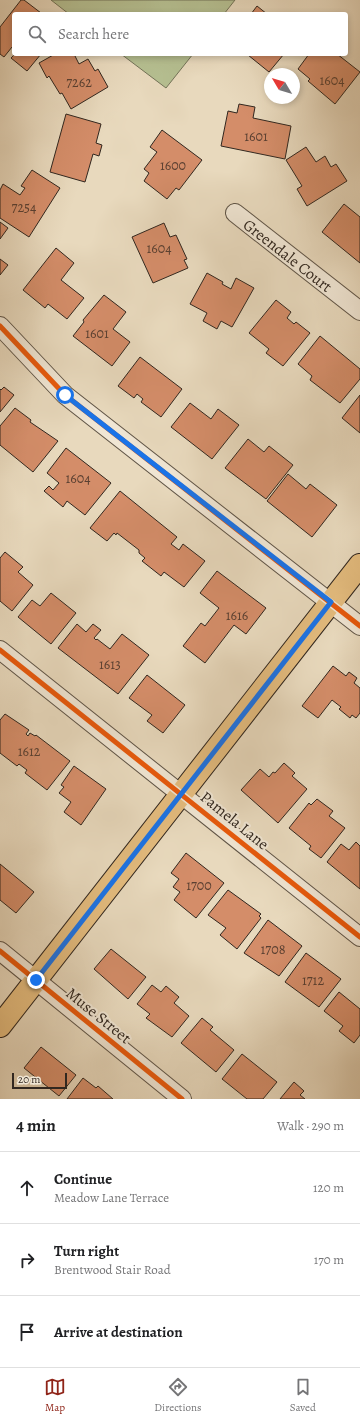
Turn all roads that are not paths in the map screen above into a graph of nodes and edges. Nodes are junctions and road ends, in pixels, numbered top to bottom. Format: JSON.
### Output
{"nodes":[{"id":1,"x":235,"y":213,"type":"dead end"},
{"id":2,"x":360,"y":311,"type":"edge"},
{"id":3,"x":0,"y":326,"type":"edge"},
{"id":4,"x":360,"y":565,"type":"edge"},
{"id":5,"x":331,"y":602,"type":"junction"},
{"id":6,"x":360,"y":626,"type":"edge"},
{"id":7,"x":0,"y":650,"type":"edge"},
{"id":8,"x":181,"y":794,"type":"junction"},
{"id":9,"x":360,"y":937,"type":"edge"},
{"id":10,"x":0,"y":951,"type":"edge"},
{"id":11,"x":36,"y":980,"type":"junction"},
{"id":12,"x":0,"y":1026,"type":"edge"},
{"id":13,"x":182,"y":1099,"type":"edge"}],
"edges":[{"from":1,"to":2,"type":"street","name":"Greendale Court"},
{"from":3,"to":5,"type":"street"},
{"from":4,"to":5,"type":"main road"},
{"from":5,"to":6,"type":"street"},
{"from":5,"to":8,"type":"main road"},
{"from":7,"to":8,"type":"street","name":"Pamela Lane"},
{"from":8,"to":9,"type":"street","name":"Pamela Lane"},
{"from":8,"to":11,"type":"main road"},
{"from":10,"to":11,"type":"street","name":"Muse Street"},
{"from":11,"to":12,"type":"main road"},
{"from":11,"to":13,"type":"street","name":"Muse Street"}]}
